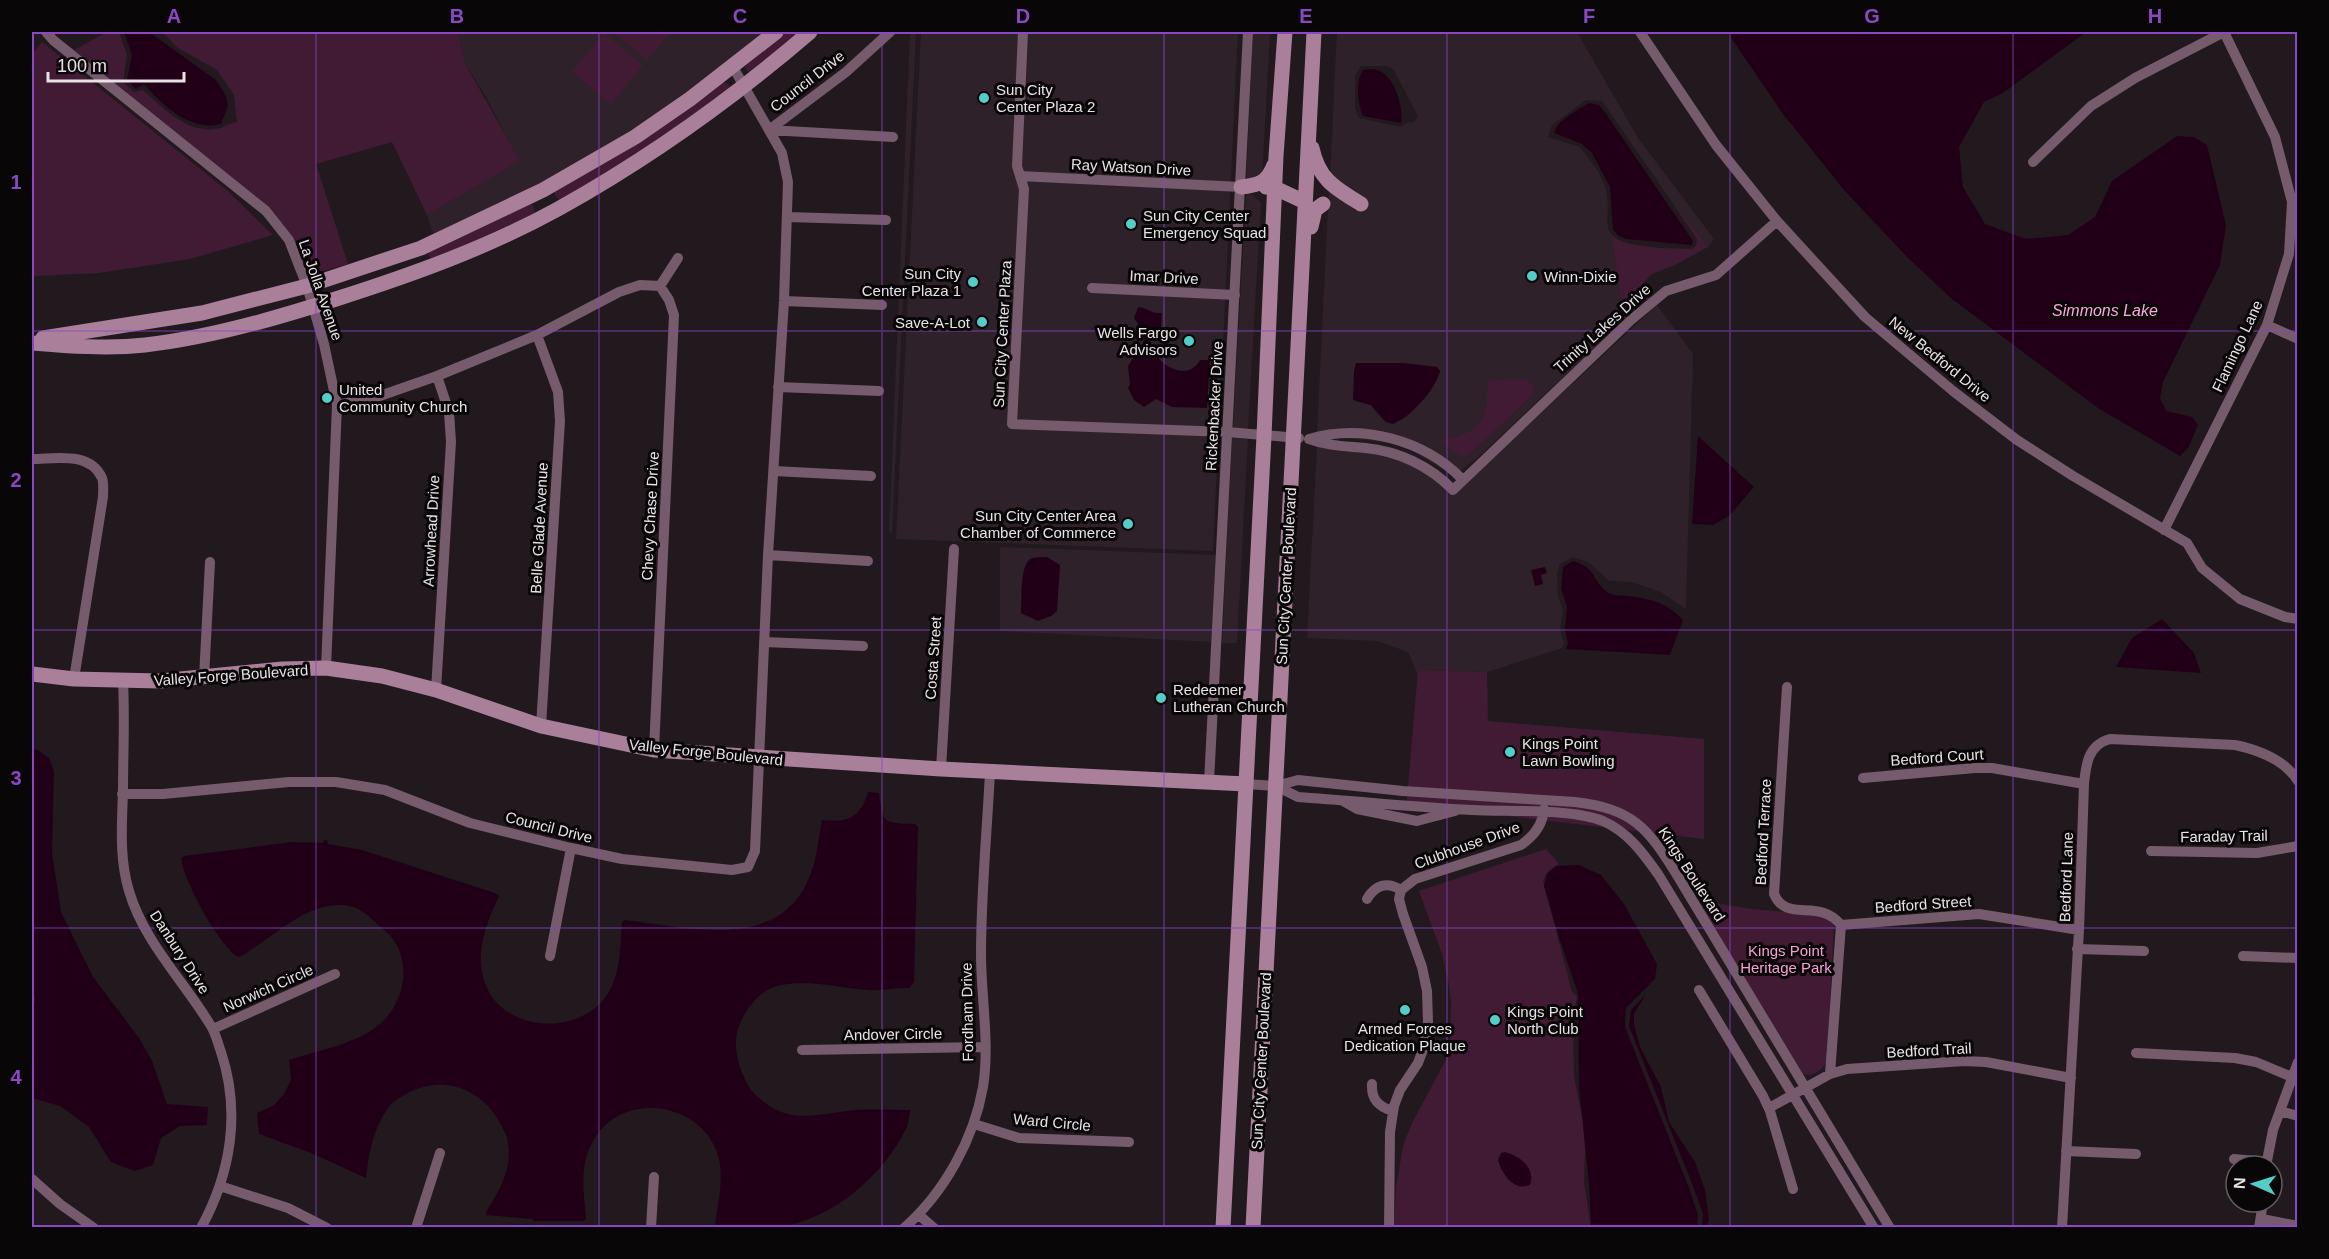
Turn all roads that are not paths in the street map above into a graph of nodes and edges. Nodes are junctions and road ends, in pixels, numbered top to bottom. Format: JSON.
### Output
{"nodes":[{"id":1,"x":46,"y":32,"type":"edge"},
{"id":2,"x":776,"y":32,"type":"edge"},
{"id":3,"x":810,"y":32,"type":"edge"},
{"id":4,"x":890,"y":32,"type":"edge"},
{"id":5,"x":1023,"y":32,"type":"edge"},
{"id":6,"x":1248,"y":32,"type":"edge"},
{"id":7,"x":1285,"y":32,"type":"edge"},
{"id":8,"x":1314,"y":32,"type":"edge"},
{"id":9,"x":1640,"y":32,"type":"edge"},
{"id":10,"x":2224,"y":32,"type":"edge"},
{"id":11,"x":733,"y":67,"type":"junction"},
{"id":12,"x":745,"y":85,"type":"junction"},
{"id":13,"x":1309,"y":126,"type":"junction"},
{"id":14,"x":769,"y":130,"type":"junction"},
{"id":15,"x":893,"y":137,"type":"dead end"},
{"id":16,"x":1276,"y":156,"type":"junction"},
{"id":17,"x":2034,"y":162,"type":"dead end"},
{"id":18,"x":1020,"y":176,"type":"junction"},
{"id":19,"x":1248,"y":186,"type":"junction"},
{"id":20,"x":1275,"y":188,"type":"junction"},
{"id":21,"x":1305,"y":202,"type":"junction"},
{"id":22,"x":1323,"y":204,"type":"dead end"},
{"id":23,"x":1361,"y":204,"type":"dead end"},
{"id":24,"x":1274,"y":212,"type":"junction"},
{"id":25,"x":788,"y":217,"type":"junction"},
{"id":26,"x":886,"y":220,"type":"dead end"},
{"id":27,"x":1777,"y":221,"type":"junction"},
{"id":28,"x":413,"y":250,"type":"junction"},
{"id":29,"x":678,"y":258,"type":"dead end"},
{"id":30,"x":422,"y":271,"type":"junction"},
{"id":31,"x":307,"y":286,"type":"junction"},
{"id":32,"x":660,"y":286,"type":"junction"},
{"id":33,"x":1092,"y":288,"type":"dead end"},
{"id":34,"x":1235,"y":295,"type":"junction"},
{"id":35,"x":784,"y":301,"type":"junction"},
{"id":36,"x":882,"y":305,"type":"dead end"},
{"id":37,"x":313,"y":307,"type":"junction"},
{"id":38,"x":202,"y":313,"type":"junction"},
{"id":39,"x":160,"y":320,"type":"junction"},
{"id":40,"x":1300,"y":320,"type":"junction"},
{"id":41,"x":2267,"y":324,"type":"junction"},
{"id":42,"x":206,"y":334,"type":"junction"},
{"id":43,"x":537,"y":335,"type":"junction"},
{"id":44,"x":2298,"y":339,"type":"edge"},
{"id":45,"x":32,"y":342,"type":"edge"},
{"id":46,"x":162,"y":342,"type":"junction"},
{"id":47,"x":437,"y":376,"type":"junction"},
{"id":48,"x":778,"y":387,"type":"junction"},
{"id":49,"x":879,"y":391,"type":"dead end"},
{"id":50,"x":338,"y":405,"type":"junction"},
{"id":51,"x":1227,"y":432,"type":"junction"},
{"id":52,"x":1264,"y":436,"type":"junction"},
{"id":53,"x":1292,"y":438,"type":"junction"},
{"id":54,"x":1309,"y":439,"type":"junction"},
{"id":55,"x":32,"y":459,"type":"edge"},
{"id":56,"x":774,"y":471,"type":"junction"},
{"id":57,"x":871,"y":476,"type":"dead end"},
{"id":58,"x":1463,"y":480,"type":"junction"},
{"id":59,"x":2164,"y":531,"type":"junction"},
{"id":60,"x":954,"y":549,"type":"dead end"},
{"id":61,"x":768,"y":555,"type":"junction"},
{"id":62,"x":868,"y":561,"type":"dead end"},
{"id":63,"x":210,"y":562,"type":"dead end"},
{"id":64,"x":2298,"y":619,"type":"edge"},
{"id":65,"x":765,"y":642,"type":"junction"},
{"id":66,"x":863,"y":646,"type":"dead end"},
{"id":67,"x":326,"y":668,"type":"junction"},
{"id":68,"x":32,"y":674,"type":"edge"},
{"id":69,"x":204,"y":678,"type":"junction"},
{"id":70,"x":74,"y":679,"type":"junction"},
{"id":71,"x":123,"y":681,"type":"junction"},
{"id":72,"x":1787,"y":687,"type":"dead end"},
{"id":73,"x":436,"y":690,"type":"junction"},
{"id":74,"x":541,"y":726,"type":"junction"},
{"id":75,"x":654,"y":750,"type":"junction"},
{"id":76,"x":759,"y":759,"type":"junction"},
{"id":77,"x":941,"y":769,"type":"junction"},
{"id":78,"x":990,"y":772,"type":"junction"},
{"id":79,"x":1863,"y":778,"type":"dead end"},
{"id":80,"x":2298,"y":781,"type":"edge"},
{"id":81,"x":1209,"y":782,"type":"junction"},
{"id":82,"x":1246,"y":784,"type":"junction"},
{"id":83,"x":2084,"y":784,"type":"junction"},
{"id":84,"x":1276,"y":786,"type":"junction"},
{"id":85,"x":122,"y":794,"type":"junction"},
{"id":86,"x":1545,"y":800,"type":"junction"},
{"id":87,"x":1544,"y":813,"type":"junction"},
{"id":88,"x":2298,"y":846,"type":"edge"},
{"id":89,"x":571,"y":848,"type":"junction"},
{"id":90,"x":2151,"y":851,"type":"dead end"},
{"id":91,"x":1401,"y":890,"type":"junction"},
{"id":92,"x":1367,"y":899,"type":"dead end"},
{"id":93,"x":1841,"y":925,"type":"junction"},
{"id":94,"x":2079,"y":930,"type":"junction"},
{"id":95,"x":2077,"y":949,"type":"junction"},
{"id":96,"x":2144,"y":951,"type":"dead end"},
{"id":97,"x":550,"y":956,"type":"dead end"},
{"id":98,"x":2243,"y":957,"type":"dead end"},
{"id":99,"x":2298,"y":958,"type":"edge"},
{"id":100,"x":334,"y":974,"type":"dead end"},
{"id":101,"x":1700,"y":990,"type":"dead end"},
{"id":102,"x":213,"y":1029,"type":"junction"},
{"id":103,"x":984,"y":1047,"type":"junction"},
{"id":104,"x":802,"y":1050,"type":"dead end"},
{"id":105,"x":2136,"y":1053,"type":"dead end"},
{"id":106,"x":2298,"y":1062,"type":"edge"},
{"id":107,"x":1830,"y":1074,"type":"junction"},
{"id":108,"x":2292,"y":1077,"type":"junction"},
{"id":109,"x":2071,"y":1078,"type":"junction"},
{"id":110,"x":1372,"y":1084,"type":"dead end"},
{"id":111,"x":1805,"y":1089,"type":"junction"},
{"id":112,"x":1793,"y":1096,"type":"junction"},
{"id":113,"x":1769,"y":1108,"type":"junction"},
{"id":114,"x":1394,"y":1111,"type":"junction"},
{"id":115,"x":2280,"y":1111,"type":"junction"},
{"id":116,"x":2298,"y":1116,"type":"edge"},
{"id":117,"x":974,"y":1124,"type":"junction"},
{"id":118,"x":1129,"y":1143,"type":"dead end"},
{"id":119,"x":2066,"y":1151,"type":"junction"},
{"id":120,"x":440,"y":1153,"type":"dead end"},
{"id":121,"x":2136,"y":1154,"type":"dead end"},
{"id":122,"x":2268,"y":1154,"type":"edge"},
{"id":123,"x":654,"y":1177,"type":"dead end"},
{"id":124,"x":32,"y":1179,"type":"edge"},
{"id":125,"x":220,"y":1186,"type":"junction"},
{"id":126,"x":1793,"y":1189,"type":"dead end"},
{"id":127,"x":919,"y":1215,"type":"junction"},
{"id":128,"x":2260,"y":1223,"type":"edge"},
{"id":129,"x":1882,"y":1226,"type":"edge"},
{"id":130,"x":2298,"y":1226,"type":"edge"},
{"id":131,"x":94,"y":1227,"type":"edge"},
{"id":132,"x":201,"y":1227,"type":"edge"},
{"id":133,"x":327,"y":1227,"type":"edge"},
{"id":134,"x":416,"y":1227,"type":"edge"},
{"id":135,"x":651,"y":1227,"type":"edge"},
{"id":136,"x":904,"y":1227,"type":"edge"},
{"id":137,"x":934,"y":1227,"type":"edge"},
{"id":138,"x":1223,"y":1227,"type":"edge"},
{"id":139,"x":1253,"y":1227,"type":"edge"},
{"id":140,"x":1389,"y":1227,"type":"edge"},
{"id":141,"x":2062,"y":1227,"type":"edge"}],
"edges":[{"from":1,"to":31,"type":"street","name":"La Jolla Avenue"},
{"from":2,"to":11,"type":"street"},
{"from":3,"to":12,"type":"street"},
{"from":4,"to":14,"type":"street","name":"Council Drive"},
{"from":5,"to":18,"type":"street","name":"Sun City Center Plaza"},
{"from":6,"to":19,"type":"street","name":"Rickenbacker Drive"},
{"from":7,"to":16,"type":"street","name":"Sun City Center Boulevard"},
{"from":8,"to":13,"type":"street","name":"Sun City Center Boulevard"},
{"from":9,"to":27,"type":"street","name":"New Bedford Drive"},
{"from":10,"to":17,"type":"street"},
{"from":10,"to":41,"type":"street","name":"Flamingo Lane"},
{"from":11,"to":12,"type":"street","name":"Council Drive"},
{"from":11,"to":28,"type":"street"},
{"from":12,"to":14,"type":"street","name":"Council Drive"},
{"from":12,"to":30,"type":"street"},
{"from":13,"to":21,"type":"street","name":"Sun City Center Boulevard"},
{"from":13,"to":23,"type":"street"},
{"from":14,"to":15,"type":"street","name":"Council Drive"},
{"from":14,"to":25,"type":"street","name":"Council Drive"},
{"from":16,"to":19,"type":"street"},
{"from":16,"to":20,"type":"street","name":"Sun City Center Boulevard"},
{"from":18,"to":19,"type":"street","name":"Ray Watson Drive"},
{"from":18,"to":51,"type":"street","name":"Sun City Center Plaza"},
{"from":19,"to":20,"type":"street"},
{"from":19,"to":24,"type":"street"},
{"from":19,"to":34,"type":"street","name":"Rickenbacker Drive"},
{"from":20,"to":21,"type":"street"},
{"from":20,"to":24,"type":"street","name":"Sun City Center Boulevard"},
{"from":21,"to":40,"type":"street","name":"Sun City Center Boulevard"},
{"from":22,"to":40,"type":"street"},
{"from":24,"to":52,"type":"street","name":"Sun City Center Boulevard"},
{"from":25,"to":26,"type":"street"},
{"from":25,"to":35,"type":"street","name":"Council Drive"},
{"from":27,"to":58,"type":"street","name":"Trinity Lakes Drive"},
{"from":27,"to":59,"type":"street","name":"New Bedford Drive"},
{"from":28,"to":30,"type":"street"},
{"from":28,"to":31,"type":"street"},
{"from":29,"to":32,"type":"street"},
{"from":30,"to":37,"type":"street"},
{"from":31,"to":37,"type":"street","name":"La Jolla Avenue"},
{"from":31,"to":38,"type":"street"},
{"from":32,"to":43,"type":"street"},
{"from":32,"to":75,"type":"street","name":"Chevy Chase Drive"},
{"from":33,"to":34,"type":"street","name":"Imar Drive"},
{"from":34,"to":51,"type":"street","name":"Rickenbacker Drive"},
{"from":35,"to":36,"type":"street"},
{"from":35,"to":48,"type":"street","name":"Council Drive"},
{"from":37,"to":42,"type":"street"},
{"from":37,"to":50,"type":"street","name":"La Jolla Avenue"},
{"from":38,"to":39,"type":"street"},
{"from":38,"to":42,"type":"street"},
{"from":39,"to":45,"type":"street"},
{"from":39,"to":46,"type":"street"},
{"from":40,"to":53,"type":"street","name":"Sun City Center Boulevard"},
{"from":41,"to":44,"type":"street"},
{"from":41,"to":59,"type":"street","name":"Flamingo Lane"},
{"from":42,"to":46,"type":"street"},
{"from":43,"to":47,"type":"street"},
{"from":43,"to":74,"type":"street","name":"Belle Glade Avenue"},
{"from":45,"to":46,"type":"street"},
{"from":47,"to":50,"type":"street"},
{"from":47,"to":73,"type":"street","name":"Arrowhead Drive"},
{"from":48,"to":49,"type":"street"},
{"from":48,"to":56,"type":"street","name":"Council Drive"},
{"from":50,"to":67,"type":"street","name":"La Jolla Avenue"},
{"from":51,"to":52,"type":"street","name":"Sun City Center Plaza"},
{"from":51,"to":81,"type":"street","name":"Rickenbacker Drive"},
{"from":52,"to":53,"type":"street","name":"Trinity Lakes Drive"},
{"from":52,"to":82,"type":"street","name":"Sun City Center Boulevard"},
{"from":53,"to":54,"type":"street","name":"Trinity Lakes Drive"},
{"from":53,"to":84,"type":"street","name":"Sun City Center Boulevard"},
{"from":54,"to":58,"type":"street","name":"Trinity Lakes Drive"},
{"from":54,"to":58,"type":"street","name":"Trinity Lakes Drive"},
{"from":55,"to":70,"type":"street"},
{"from":56,"to":57,"type":"street"},
{"from":56,"to":61,"type":"street","name":"Council Drive"},
{"from":59,"to":64,"type":"street","name":"New Bedford Drive"},
{"from":60,"to":77,"type":"street","name":"Costa Street"},
{"from":61,"to":62,"type":"street"},
{"from":61,"to":65,"type":"street","name":"Council Drive"},
{"from":63,"to":69,"type":"street"},
{"from":65,"to":66,"type":"street"},
{"from":65,"to":76,"type":"street","name":"Council Drive"},
{"from":67,"to":69,"type":"street","name":"Valley Forge Boulevard"},
{"from":67,"to":73,"type":"street","name":"Valley Forge Boulevard"},
{"from":68,"to":70,"type":"street","name":"Valley Forge Boulevard"},
{"from":69,"to":71,"type":"street","name":"Valley Forge Boulevard"},
{"from":70,"to":71,"type":"street","name":"Valley Forge Boulevard"},
{"from":71,"to":85,"type":"street","name":"Danbury Drive"},
{"from":72,"to":93,"type":"street","name":"Bedford Terrace"},
{"from":73,"to":74,"type":"street","name":"Valley Forge Boulevard"},
{"from":74,"to":75,"type":"street","name":"Valley Forge Boulevard"},
{"from":75,"to":76,"type":"street","name":"Valley Forge Boulevard"},
{"from":76,"to":77,"type":"street","name":"Valley Forge Boulevard"},
{"from":76,"to":89,"type":"street","name":"Council Drive"},
{"from":77,"to":78,"type":"street","name":"Valley Forge Boulevard"},
{"from":78,"to":81,"type":"street","name":"Valley Forge Boulevard"},
{"from":78,"to":103,"type":"street","name":"Fordham Drive"},
{"from":79,"to":83,"type":"street","name":"Bedford Court"},
{"from":80,"to":83,"type":"street","name":"Bedford Lane"},
{"from":81,"to":82,"type":"street","name":"Valley Forge Boulevard"},
{"from":82,"to":84,"type":"street","name":"Kings Boulevard"},
{"from":82,"to":138,"type":"street","name":"Sun City Center Boulevard"},
{"from":83,"to":94,"type":"street","name":"Bedford Lane"},
{"from":84,"to":86,"type":"street","name":"Kings Boulevard"},
{"from":84,"to":87,"type":"street","name":"Kings Boulevard"},
{"from":84,"to":139,"type":"street","name":"Sun City Center Boulevard"},
{"from":85,"to":89,"type":"street","name":"Council Drive"},
{"from":85,"to":102,"type":"street","name":"Danbury Drive"},
{"from":86,"to":87,"type":"street","name":"Clubhouse Drive"},
{"from":86,"to":111,"type":"street","name":"Kings Boulevard"},
{"from":87,"to":91,"type":"street","name":"Clubhouse Drive"},
{"from":87,"to":112,"type":"street","name":"Kings Boulevard"},
{"from":88,"to":90,"type":"street","name":"Faraday Trail"},
{"from":89,"to":97,"type":"street"},
{"from":91,"to":92,"type":"street"},
{"from":91,"to":114,"type":"street"},
{"from":93,"to":94,"type":"street","name":"Bedford Street"},
{"from":93,"to":107,"type":"street"},
{"from":94,"to":95,"type":"street","name":"Bedford Lane"},
{"from":95,"to":96,"type":"street"},
{"from":95,"to":109,"type":"street","name":"Bedford Lane"},
{"from":98,"to":99,"type":"street"},
{"from":100,"to":102,"type":"street","name":"Norwich Circle"},
{"from":101,"to":113,"type":"street"},
{"from":102,"to":125,"type":"street","name":"Danbury Drive"},
{"from":103,"to":104,"type":"street","name":"Andover Circle"},
{"from":103,"to":117,"type":"street","name":"Fordham Drive"},
{"from":105,"to":108,"type":"street"},
{"from":106,"to":108,"type":"street"},
{"from":107,"to":109,"type":"street","name":"Bedford Trail"},
{"from":107,"to":111,"type":"street","name":"Bedford Trail"},
{"from":108,"to":115,"type":"street"},
{"from":109,"to":119,"type":"street","name":"Bedford Lane"},
{"from":110,"to":114,"type":"street"},
{"from":111,"to":112,"type":"street","name":"Bedford Trail"},
{"from":111,"to":129,"type":"street","name":"Kings Boulevard"},
{"from":112,"to":113,"type":"street","name":"Bedford Trail"},
{"from":112,"to":129,"type":"street","name":"Kings Boulevard"},
{"from":113,"to":126,"type":"street"},
{"from":114,"to":140,"type":"street"},
{"from":115,"to":116,"type":"street"},
{"from":115,"to":122,"type":"street"},
{"from":117,"to":118,"type":"street","name":"Ward Circle"},
{"from":117,"to":127,"type":"street","name":"Fordham Drive"},
{"from":119,"to":121,"type":"street"},
{"from":119,"to":141,"type":"street","name":"Bedford Lane"},
{"from":120,"to":134,"type":"street"},
{"from":123,"to":135,"type":"street"},
{"from":124,"to":131,"type":"street"},
{"from":125,"to":132,"type":"street","name":"Danbury Drive"},
{"from":125,"to":133,"type":"street"},
{"from":127,"to":136,"type":"street","name":"Fordham Drive"},
{"from":127,"to":137,"type":"street"},
{"from":128,"to":130,"type":"street"}]}
